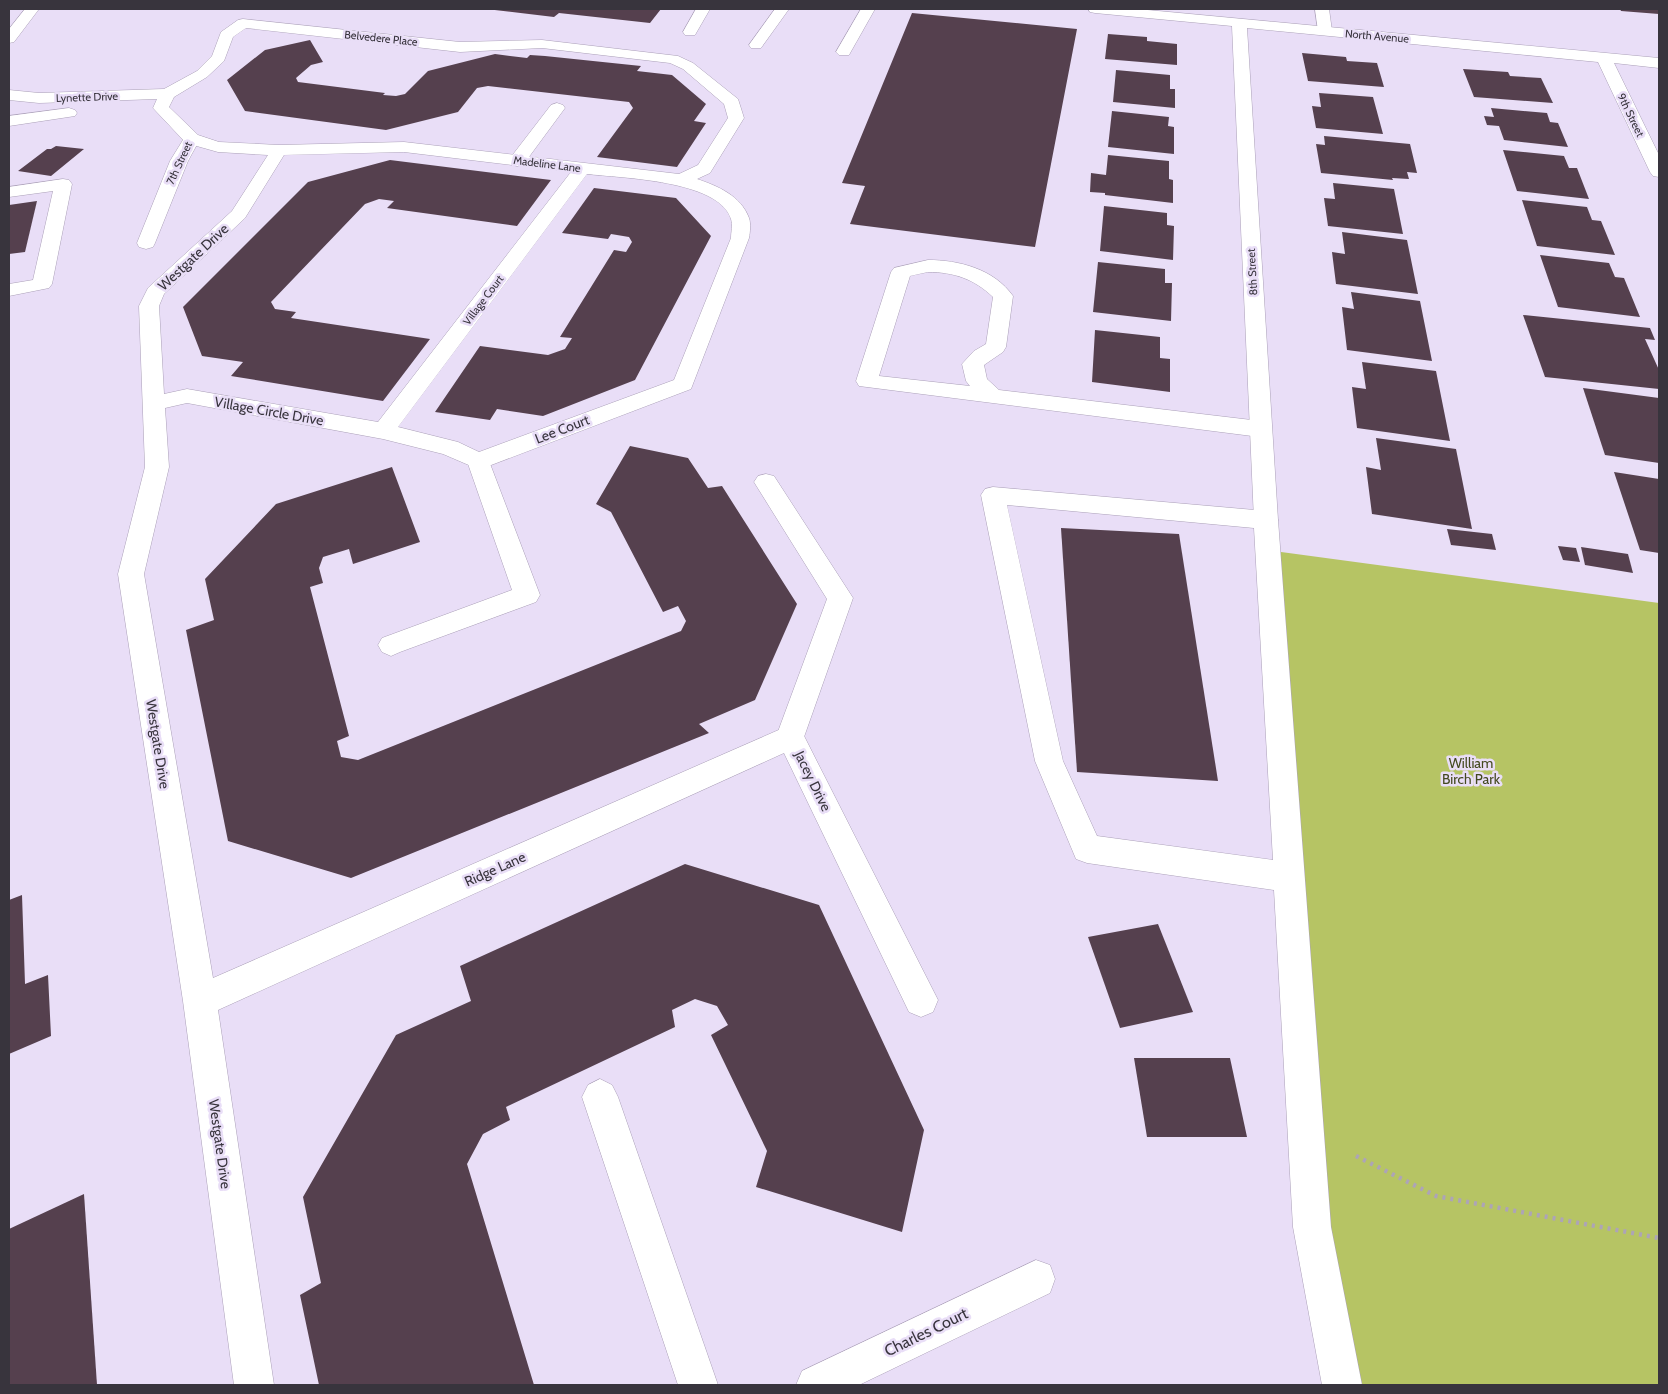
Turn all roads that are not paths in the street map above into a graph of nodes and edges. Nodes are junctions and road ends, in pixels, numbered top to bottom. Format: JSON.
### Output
{"nodes":[{"id":1,"x":32,"y":9,"type":"edge"},
{"id":2,"x":703,"y":9,"type":"edge"},
{"id":3,"x":782,"y":9,"type":"edge"},
{"id":4,"x":868,"y":9,"type":"edge"},
{"id":5,"x":1096,"y":9,"type":"edge"},
{"id":6,"x":1322,"y":9,"type":"edge"},
{"id":7,"x":1240,"y":23,"type":"junction"},
{"id":8,"x":1325,"y":31,"type":"junction"},
{"id":9,"x":690,"y":32,"type":"dead end"},
{"id":10,"x":9,"y":39,"type":"edge"},
{"id":11,"x":756,"y":45,"type":"dead end"},
{"id":12,"x":844,"y":52,"type":"dead end"},
{"id":13,"x":1604,"y":58,"type":"junction"},
{"id":14,"x":1659,"y":63,"type":"edge"},
{"id":15,"x":9,"y":95,"type":"edge"},
{"id":16,"x":164,"y":101,"type":"junction"},
{"id":17,"x":557,"y":108,"type":"dead end"},
{"id":18,"x":9,"y":121,"type":"edge"},
{"id":19,"x":192,"y":139,"type":"junction"},
{"id":20,"x":279,"y":150,"type":"junction"},
{"id":21,"x":517,"y":160,"type":"junction"},
{"id":22,"x":584,"y":168,"type":"junction"},
{"id":23,"x":1659,"y":172,"type":"edge"},
{"id":24,"x":682,"y":180,"type":"junction"},
{"id":25,"x":9,"y":192,"type":"edge"},
{"id":26,"x":146,"y":243,"type":"dead end"},
{"id":27,"x":9,"y":290,"type":"edge"},
{"id":28,"x":993,"y":397,"type":"junction"},
{"id":29,"x":154,"y":403,"type":"junction"},
{"id":30,"x":1260,"y":429,"type":"junction"},
{"id":31,"x":383,"y":431,"type":"junction"},
{"id":32,"x":478,"y":461,"type":"junction"},
{"id":33,"x":766,"y":482,"type":"dead end"},
{"id":34,"x":1266,"y":520,"type":"junction"},
{"id":35,"x":391,"y":645,"type":"dead end"},
{"id":36,"x":790,"y":736,"type":"junction"},
{"id":37,"x":1288,"y":877,"type":"junction"},
{"id":38,"x":921,"y":1000,"type":"dead end"},
{"id":39,"x":200,"y":1001,"type":"junction"},
{"id":40,"x":600,"y":1097,"type":"dead end"},
{"id":41,"x":1036,"y":1279,"type":"dead end"},
{"id":42,"x":254,"y":1385,"type":"edge"},
{"id":43,"x":698,"y":1385,"type":"edge"},
{"id":44,"x":816,"y":1385,"type":"edge"},
{"id":45,"x":1342,"y":1385,"type":"edge"}],
"edges":[{"from":1,"to":10,"type":"main road"},
{"from":2,"to":9,"type":"main road"},
{"from":3,"to":11,"type":"main road"},
{"from":4,"to":12,"type":"main road"},
{"from":5,"to":7,"type":"main road","name":"North Avenue"},
{"from":6,"to":8,"type":"main road"},
{"from":7,"to":8,"type":"main road","name":"North Avenue"},
{"from":7,"to":30,"type":"main road","name":"8th Street"},
{"from":8,"to":13,"type":"main road","name":"North Avenue"},
{"from":13,"to":14,"type":"main road","name":"North Avenue"},
{"from":13,"to":23,"type":"main road","name":"9th Street"},
{"from":15,"to":16,"type":"main road","name":"Lynette Drive"},
{"from":16,"to":18,"type":"main road","name":"Lynette Drive"},
{"from":16,"to":19,"type":"main road","name":"7th Street"},
{"from":16,"to":24,"type":"main road","name":"Belvedere Place"},
{"from":17,"to":21,"type":"main road"},
{"from":19,"to":20,"type":"main road","name":"Madeline Lane"},
{"from":19,"to":26,"type":"main road","name":"7th Street"},
{"from":20,"to":21,"type":"main road","name":"Madeline Lane"},
{"from":20,"to":29,"type":"main road","name":"Westgate Drive"},
{"from":21,"to":22,"type":"main road","name":"Madeline Lane"},
{"from":22,"to":24,"type":"main road","name":"Madeline Lane"},
{"from":22,"to":31,"type":"main road","name":"Village Court"},
{"from":24,"to":32,"type":"main road","name":"Lee Court"},
{"from":25,"to":27,"type":"main road"},
{"from":28,"to":28,"type":"main road"},
{"from":28,"to":30,"type":"main road"},
{"from":29,"to":31,"type":"main road","name":"Village Circle Drive"},
{"from":29,"to":39,"type":"main road","name":"Westgate Drive"},
{"from":30,"to":34,"type":"main road","name":"8th Street"},
{"from":31,"to":32,"type":"main road"},
{"from":32,"to":35,"type":"main road"},
{"from":33,"to":36,"type":"main road","name":"Jacey Drive"},
{"from":34,"to":37,"type":"main road","name":"8th Street"},
{"from":34,"to":37,"type":"main road"},
{"from":36,"to":38,"type":"main road","name":"Jacey Drive"},
{"from":36,"to":39,"type":"main road","name":"Ridge Lane"},
{"from":37,"to":45,"type":"main road","name":"8th Street"},
{"from":39,"to":42,"type":"main road","name":"Westgate Drive"},
{"from":40,"to":43,"type":"main road"},
{"from":41,"to":44,"type":"main road","name":"Charles Court"}]}
